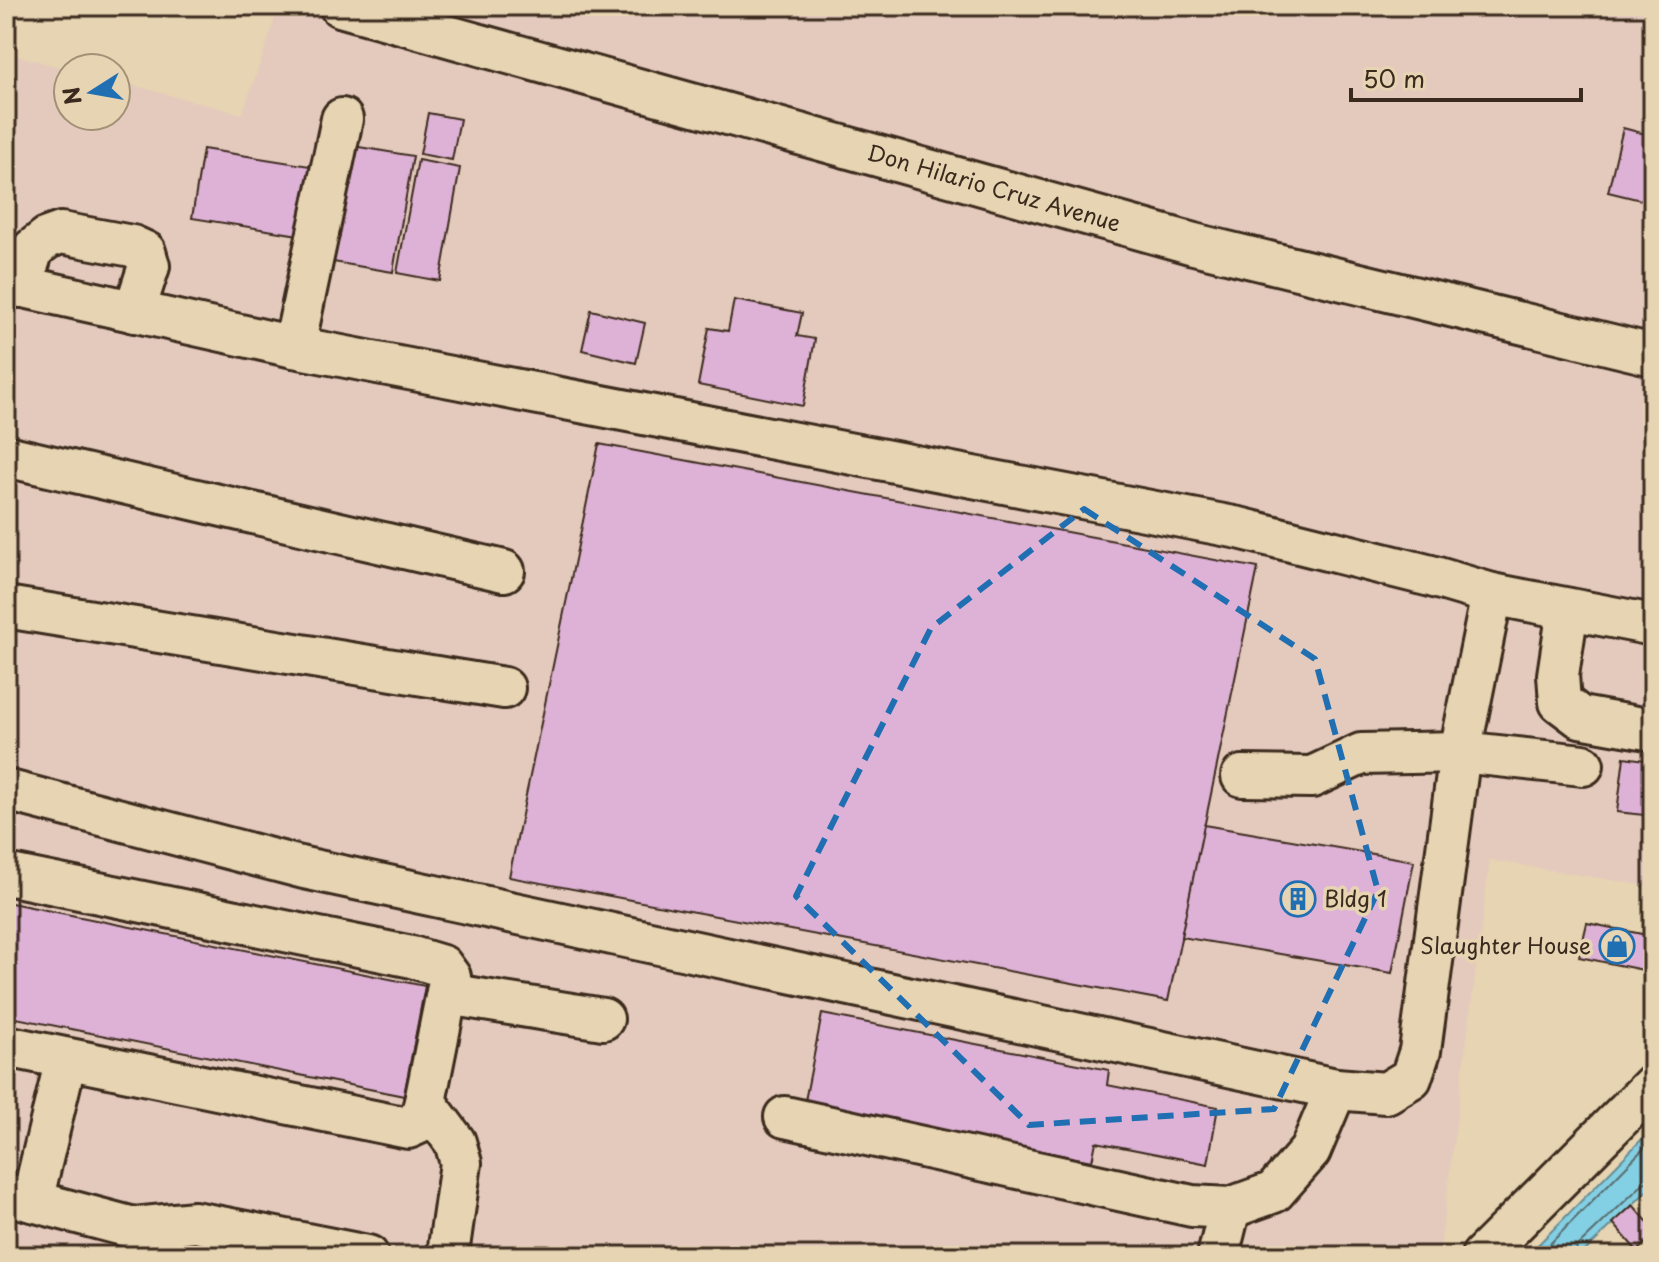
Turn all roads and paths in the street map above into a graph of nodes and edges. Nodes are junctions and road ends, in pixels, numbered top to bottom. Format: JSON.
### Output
{"nodes":[{"id":1,"x":340,"y":6,"type":"edge"},
{"id":2,"x":342,"y":119,"type":"dead end"},
{"id":3,"x":13,"y":285,"type":"edge"},
{"id":4,"x":134,"y":312,"type":"junction"},
{"id":5,"x":294,"y":347,"type":"junction"},
{"id":6,"x":1653,"y":355,"type":"edge"},
{"id":7,"x":6,"y":456,"type":"edge"},
{"id":8,"x":504,"y":571,"type":"dead end"},
{"id":9,"x":1492,"y":594,"type":"junction"},
{"id":10,"x":6,"y":607,"type":"edge"},
{"id":11,"x":1568,"y":609,"type":"junction"},
{"id":12,"x":1653,"y":625,"type":"edge"},
{"id":13,"x":504,"y":688,"type":"dead end"},
{"id":14,"x":1653,"y":730,"type":"edge"},
{"id":15,"x":1460,"y":752,"type":"junction"},
{"id":16,"x":1583,"y":765,"type":"dead end"},
{"id":17,"x":1242,"y":776,"type":"dead end"},
{"id":18,"x":6,"y":790,"type":"edge"},
{"id":19,"x":6,"y":874,"type":"edge"},
{"id":20,"x":447,"y":994,"type":"junction"},
{"id":21,"x":603,"y":1019,"type":"dead end"},
{"id":22,"x":6,"y":1046,"type":"edge"},
{"id":23,"x":66,"y":1059,"type":"junction"},
{"id":24,"x":1653,"y":1085,"type":"edge"},
{"id":25,"x":1336,"y":1089,"type":"junction"},
{"id":26,"x":425,"y":1102,"type":"junction"},
{"id":27,"x":785,"y":1117,"type":"dead end"},
{"id":28,"x":19,"y":1198,"type":"edge"},
{"id":29,"x":1230,"y":1208,"type":"junction"},
{"id":30,"x":1487,"y":1254,"type":"edge"},
{"id":31,"x":368,"y":1256,"type":"edge"},
{"id":32,"x":446,"y":1256,"type":"edge"},
{"id":33,"x":1218,"y":1256,"type":"edge"}],
"edges":[{"from":1,"to":6,"type":"street","name":"Don Hilario Cruz Avenue"},
{"from":2,"to":5,"type":"street"},
{"from":3,"to":4,"type":"street"},
{"from":3,"to":4,"type":"street"},
{"from":4,"to":5,"type":"street"},
{"from":5,"to":9,"type":"street"},
{"from":7,"to":8,"type":"street"},
{"from":9,"to":11,"type":"street"},
{"from":9,"to":15,"type":"street"},
{"from":10,"to":13,"type":"street"},
{"from":11,"to":12,"type":"street"},
{"from":11,"to":14,"type":"street"},
{"from":15,"to":16,"type":"street"},
{"from":15,"to":17,"type":"street"},
{"from":15,"to":25,"type":"street"},
{"from":18,"to":25,"type":"street"},
{"from":19,"to":20,"type":"street"},
{"from":20,"to":21,"type":"street"},
{"from":20,"to":26,"type":"street"},
{"from":22,"to":23,"type":"street"},
{"from":23,"to":26,"type":"street"},
{"from":23,"to":28,"type":"street"},
{"from":24,"to":30,"type":"street"},
{"from":25,"to":29,"type":"street"},
{"from":26,"to":32,"type":"street"},
{"from":27,"to":29,"type":"street"},
{"from":28,"to":31,"type":"street"},
{"from":29,"to":33,"type":"street"}]}
